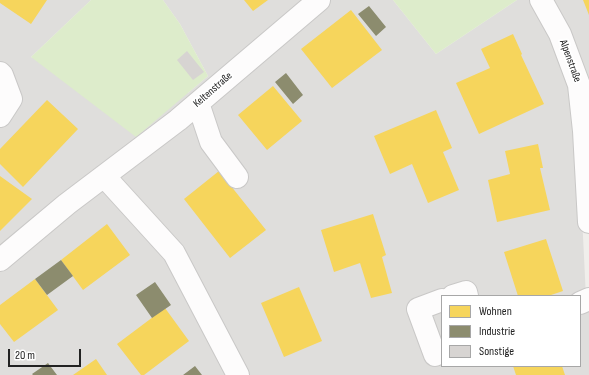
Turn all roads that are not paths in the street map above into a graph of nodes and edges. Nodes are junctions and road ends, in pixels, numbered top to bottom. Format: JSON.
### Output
{"nodes":[{"id":1,"x":541,"y":0,"type":"edge"},
{"id":2,"x":312,"y":2,"type":"edge"},
{"id":3,"x":0,"y":73,"type":"edge"},
{"id":4,"x":198,"y":103,"type":"junction"},
{"id":5,"x":0,"y":116,"type":"edge"},
{"id":6,"x":104,"y":176,"type":"junction"},
{"id":7,"x":238,"y":177,"type":"dead end"},
{"id":8,"x":589,"y":222,"type":"edge"},
{"id":9,"x":0,"y":260,"type":"edge"},
{"id":10,"x":456,"y":295,"type":"edge"},
{"id":11,"x":467,"y":295,"type":"edge"},
{"id":12,"x":441,"y":300,"type":"edge"},
{"id":13,"x":441,"y":352,"type":"edge"},
{"id":14,"x":238,"y":375,"type":"edge"}],
"edges":[{"from":1,"to":8,"type":"street","name":"Alpenstraße"},
{"from":2,"to":4,"type":"street","name":"Keltenstraße"},
{"from":3,"to":5,"type":"street"},
{"from":4,"to":6,"type":"street","name":"Keltenstraße"},
{"from":4,"to":7,"type":"street"},
{"from":6,"to":9,"type":"street","name":"Keltenstraße"},
{"from":6,"to":14,"type":"street"},
{"from":10,"to":11,"type":"street"},
{"from":12,"to":13,"type":"street"}]}
